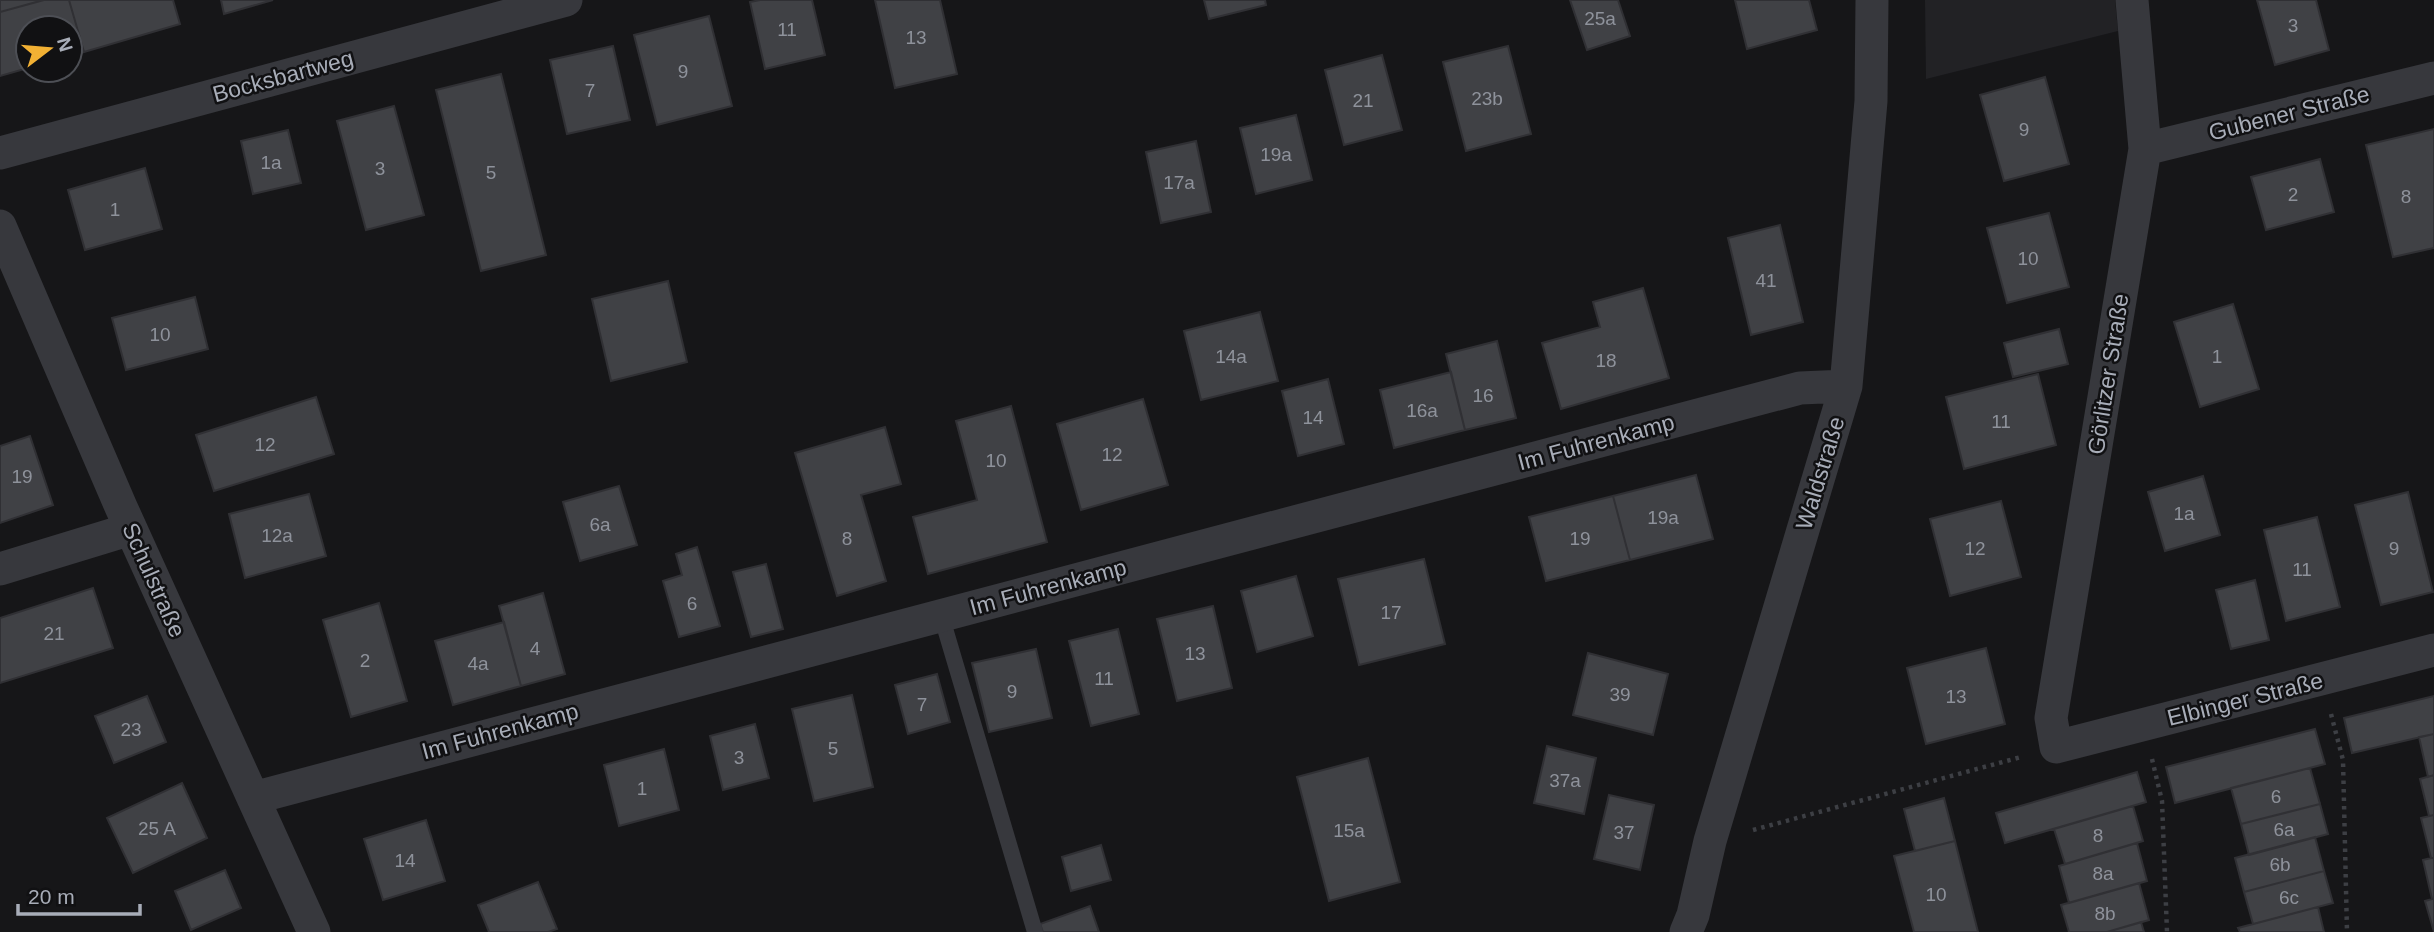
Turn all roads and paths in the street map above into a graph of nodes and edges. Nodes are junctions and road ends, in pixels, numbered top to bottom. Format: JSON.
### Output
{"nodes":[{"id":1,"x":566,"y":0,"type":"edge"},
{"id":2,"x":1872,"y":0,"type":"edge"},
{"id":3,"x":2132,"y":0,"type":"edge"},
{"id":4,"x":2434,"y":78,"type":"edge"},
{"id":5,"x":2145,"y":149,"type":"junction"},
{"id":6,"x":0,"y":152,"type":"edge"},
{"id":7,"x":0,"y":226,"type":"edge"},
{"id":8,"x":1846,"y":386,"type":"junction"},
{"id":9,"x":131,"y":529,"type":"junction"},
{"id":10,"x":0,"y":569,"type":"edge"},
{"id":11,"x":941,"y":615,"type":"junction"},
{"id":12,"x":2434,"y":650,"type":"edge"},
{"id":13,"x":2330,"y":710,"type":"dead end"},
{"id":14,"x":2056,"y":747,"type":"junction"},
{"id":15,"x":2151,"y":755,"type":"dead end"},
{"id":16,"x":253,"y":798,"type":"junction"},
{"id":17,"x":1710,"y":841,"type":"junction"},
{"id":18,"x":314,"y":932,"type":"edge"},
{"id":19,"x":1035,"y":932,"type":"edge"},
{"id":20,"x":1686,"y":932,"type":"edge"},
{"id":21,"x":2167,"y":932,"type":"edge"},
{"id":22,"x":2347,"y":932,"type":"edge"}],
"edges":[{"from":1,"to":6,"type":"street","name":"Bocksbartweg"},
{"from":2,"to":8,"type":"street","name":"Waldstraße"},
{"from":3,"to":5,"type":"street","name":"Görlitzer Straße"},
{"from":4,"to":5,"type":"street","name":"Gubener Straße"},
{"from":5,"to":14,"type":"street","name":"Görlitzer Straße"},
{"from":7,"to":9,"type":"street","name":"Schulstraße"},
{"from":8,"to":11,"type":"street","name":"Im Fuhrenkamp"},
{"from":8,"to":17,"type":"street","name":"Waldstraße"},
{"from":9,"to":10,"type":"street"},
{"from":9,"to":16,"type":"street","name":"Schulstraße"},
{"from":11,"to":16,"type":"street","name":"Im Fuhrenkamp"},
{"from":11,"to":19,"type":"lane"},
{"from":12,"to":14,"type":"street","name":"Elbinger Straße"},
{"from":13,"to":22,"type":"path"},
{"from":14,"to":17,"type":"path"},
{"from":15,"to":21,"type":"path"},
{"from":16,"to":18,"type":"street","name":"Schulstraße"},
{"from":17,"to":20,"type":"street","name":"Waldstraße"}]}
